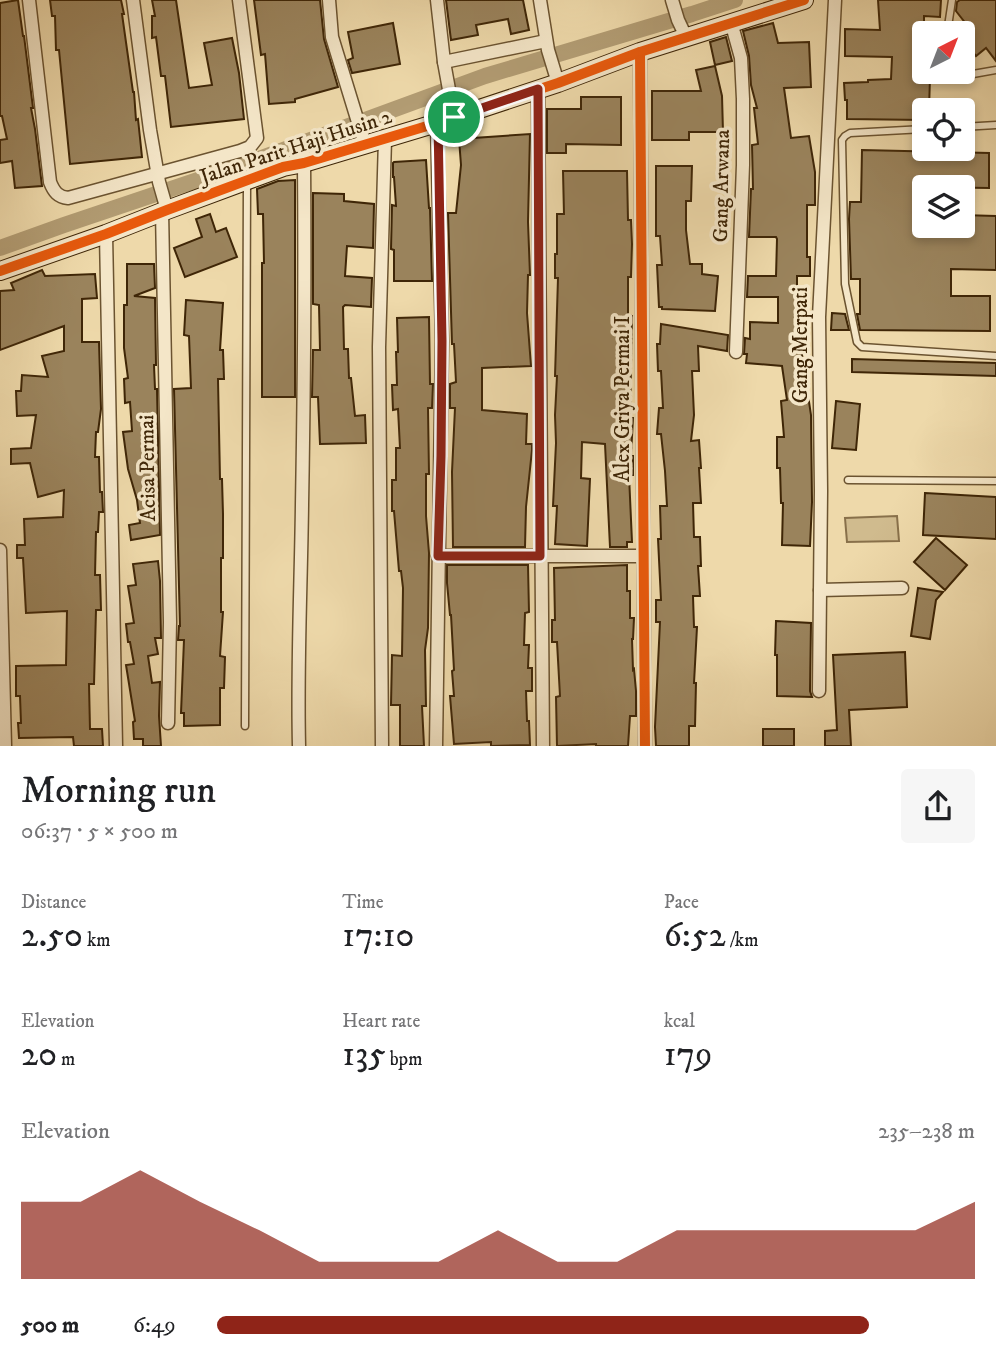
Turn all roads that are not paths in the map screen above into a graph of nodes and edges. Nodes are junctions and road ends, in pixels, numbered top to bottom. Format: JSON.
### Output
{"nodes":[{"id":1,"x":29,"y":0,"type":"edge"},
{"id":2,"x":133,"y":0,"type":"edge"},
{"id":3,"x":239,"y":0,"type":"edge"},
{"id":4,"x":329,"y":0,"type":"edge"},
{"id":5,"x":437,"y":0,"type":"edge"},
{"id":6,"x":540,"y":0,"type":"edge"},
{"id":7,"x":804,"y":0,"type":"edge"},
{"id":8,"x":835,"y":0,"type":"edge"},
{"id":9,"x":952,"y":0,"type":"edge"},
{"id":10,"x":673,"y":2,"type":"edge"},
{"id":11,"x":949,"y":21,"type":"edge"},
{"id":12,"x":731,"y":22,"type":"junction"},
{"id":13,"x":683,"y":31,"type":"junction"},
{"id":14,"x":547,"y":46,"type":"junction"},
{"id":15,"x":640,"y":52,"type":"junction"},
{"id":16,"x":444,"y":62,"type":"junction"},
{"id":17,"x":996,"y":70,"type":"edge"},
{"id":18,"x":975,"y":74,"type":"edge"},
{"id":19,"x":556,"y":76,"type":"junction"},
{"id":20,"x":538,"y":89,"type":"junction"},
{"id":21,"x":448,"y":115,"type":"junction"},
{"id":22,"x":996,"y":125,"type":"edge"},
{"id":23,"x":975,"y":126,"type":"edge"},
{"id":24,"x":912,"y":130,"type":"edge"},
{"id":25,"x":363,"y":139,"type":"junction"},
{"id":26,"x":385,"y":139,"type":"junction"},
{"id":27,"x":304,"y":163,"type":"junction"},
{"id":28,"x":158,"y":178,"type":"junction"},
{"id":29,"x":247,"y":180,"type":"junction"},
{"id":30,"x":165,"y":208,"type":"junction"},
{"id":31,"x":106,"y":234,"type":"junction"},
{"id":32,"x":0,"y":271,"type":"edge"},
{"id":33,"x":736,"y":352,"type":"dead end"},
{"id":34,"x":996,"y":356,"type":"edge"},
{"id":35,"x":848,"y":480,"type":"dead end"},
{"id":36,"x":996,"y":481,"type":"edge"},
{"id":37,"x":0,"y":550,"type":"edge"},
{"id":38,"x":438,"y":556,"type":"junction"},
{"id":39,"x":540,"y":556,"type":"junction"},
{"id":40,"x":643,"y":556,"type":"junction"},
{"id":41,"x":902,"y":588,"type":"dead end"},
{"id":42,"x":820,"y":590,"type":"junction"},
{"id":43,"x":819,"y":691,"type":"dead end"},
{"id":44,"x":168,"y":723,"type":"dead end"},
{"id":45,"x":245,"y":726,"type":"dead end"},
{"id":46,"x":5,"y":746,"type":"edge"},
{"id":47,"x":116,"y":746,"type":"edge"},
{"id":48,"x":299,"y":746,"type":"edge"},
{"id":49,"x":382,"y":746,"type":"edge"},
{"id":50,"x":436,"y":746,"type":"edge"},
{"id":51,"x":542,"y":746,"type":"edge"},
{"id":52,"x":645,"y":746,"type":"edge"}],
"edges":[{"from":1,"to":28,"type":"street"},
{"from":2,"to":28,"type":"street","name":"Acisa Permai"},
{"from":3,"to":28,"type":"street"},
{"from":4,"to":25,"type":"street"},
{"from":5,"to":16,"type":"street"},
{"from":6,"to":14,"type":"street"},
{"from":7,"to":12,"type":"street","name":"Jalan Parit Haji Husin 2"},
{"from":8,"to":42,"type":"street","name":"Gang Merpati"},
{"from":9,"to":11,"type":"lane"},
{"from":10,"to":13,"type":"street"},
{"from":12,"to":13,"type":"street","name":"Jalan Parit Haji Husin 2"},
{"from":12,"to":33,"type":"street","name":"Gang Arwana"},
{"from":13,"to":15,"type":"street","name":"Jalan Parit Haji Husin 2"},
{"from":14,"to":16,"type":"street"},
{"from":14,"to":19,"type":"street"},
{"from":15,"to":19,"type":"street","name":"Jalan Parit Haji Husin 2"},
{"from":15,"to":40,"type":"street","name":"Alex Griya Permai I"},
{"from":16,"to":21,"type":"street"},
{"from":17,"to":18,"type":"lane"},
{"from":19,"to":20,"type":"street","name":"Jalan Parit Haji Husin 2"},
{"from":20,"to":21,"type":"street","name":"Jalan Parit Haji Husin 2"},
{"from":20,"to":39,"type":"street"},
{"from":21,"to":26,"type":"street","name":"Jalan Parit Haji Husin 2"},
{"from":21,"to":38,"type":"street"},
{"from":22,"to":23,"type":"lane"},
{"from":24,"to":34,"type":"lane"},
{"from":25,"to":26,"type":"street","name":"Jalan Parit Haji Husin 2"},
{"from":25,"to":27,"type":"street","name":"Jalan Parit Haji Husin 2"},
{"from":26,"to":49,"type":"street"},
{"from":27,"to":29,"type":"street","name":"Jalan Parit Haji Husin 2"},
{"from":27,"to":48,"type":"street"},
{"from":28,"to":30,"type":"street","name":"Acisa Permai"},
{"from":29,"to":30,"type":"street","name":"Jalan Parit Haji Husin 2"},
{"from":29,"to":45,"type":"lane"},
{"from":30,"to":31,"type":"street","name":"Jalan Parit Haji Husin 2"},
{"from":30,"to":44,"type":"street","name":"Acisa Permai"},
{"from":31,"to":32,"type":"street","name":"Jalan Parit Haji Husin 2"},
{"from":31,"to":47,"type":"street"},
{"from":35,"to":36,"type":"lane"},
{"from":37,"to":46,"type":"street"},
{"from":38,"to":39,"type":"street"},
{"from":38,"to":50,"type":"street"},
{"from":39,"to":40,"type":"street"},
{"from":39,"to":51,"type":"street"},
{"from":40,"to":52,"type":"street","name":"Alex Griya Permai I"},
{"from":41,"to":42,"type":"street"},
{"from":42,"to":43,"type":"street","name":"Gang Merpati"}]}
